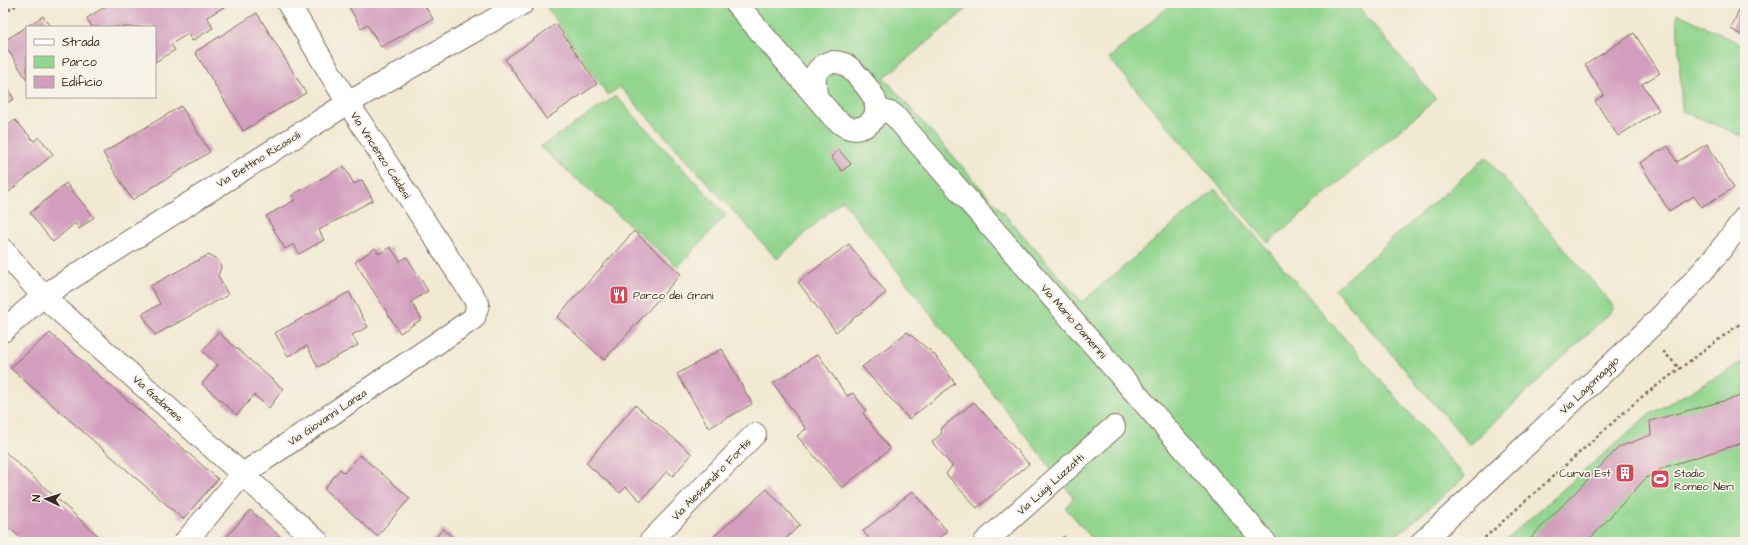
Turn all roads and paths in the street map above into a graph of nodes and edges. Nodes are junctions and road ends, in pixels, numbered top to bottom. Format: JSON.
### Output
{"nodes":[{"id":1,"x":20,"y":3,"type":"edge"},
{"id":2,"x":288,"y":3,"type":"edge"},
{"id":3,"x":523,"y":3,"type":"edge"},
{"id":4,"x":736,"y":3,"type":"edge"},
{"id":5,"x":3,"y":13,"type":"edge"},
{"id":6,"x":816,"y":95,"type":"junction"},
{"id":7,"x":348,"y":103,"type":"junction"},
{"id":8,"x":877,"y":109,"type":"junction"},
{"id":9,"x":1745,"y":217,"type":"edge"},
{"id":10,"x":3,"y":250,"type":"edge"},
{"id":11,"x":43,"y":296,"type":"junction"},
{"id":12,"x":478,"y":304,"type":"joint"},
{"id":13,"x":1745,"y":320,"type":"edge"},
{"id":14,"x":3,"y":331,"type":"edge"},
{"id":15,"x":1114,"y":427,"type":"dead end"},
{"id":16,"x":755,"y":434,"type":"dead end"},
{"id":17,"x":243,"y":474,"type":"junction"},
{"id":18,"x":185,"y":542,"type":"edge"},
{"id":19,"x":318,"y":542,"type":"edge"},
{"id":20,"x":650,"y":542,"type":"edge"},
{"id":21,"x":985,"y":542,"type":"edge"},
{"id":22,"x":1265,"y":542,"type":"edge"},
{"id":23,"x":1422,"y":542,"type":"edge"},
{"id":24,"x":1480,"y":542,"type":"edge"}],
"edges":[{"from":1,"to":5,"type":"path"},
{"from":2,"to":7,"type":"street","name":"Via Vincenzo Caldesi"},
{"from":3,"to":7,"type":"street","name":"Via Bettino Ricasoli"},
{"from":4,"to":6,"type":"street"},
{"from":6,"to":8,"type":"street"},
{"from":6,"to":8,"type":"street"},
{"from":7,"to":11,"type":"street","name":"Via Bettino Ricasoli"},
{"from":7,"to":12,"type":"street","name":"Via Vincenzo Caldesi"},
{"from":8,"to":22,"type":"street","name":"Via Mario Damerini"},
{"from":9,"to":23,"type":"street","name":"Via Lagomaggio"},
{"from":10,"to":11,"type":"street","name":"Via Gadames"},
{"from":11,"to":14,"type":"street","name":"Via Bettino Ricasoli"},
{"from":11,"to":17,"type":"street","name":"Via Gadames"},
{"from":12,"to":17,"type":"street","name":"Via Giovanni Lanza"},
{"from":13,"to":24,"type":"path"},
{"from":15,"to":21,"type":"street","name":"Via Luigi Luzzatti"},
{"from":16,"to":20,"type":"street","name":"Via Alessandro Fortis"},
{"from":17,"to":18,"type":"street","name":"Via Giovanni Lanza"},
{"from":17,"to":19,"type":"street","name":"Via Gadames"}]}
